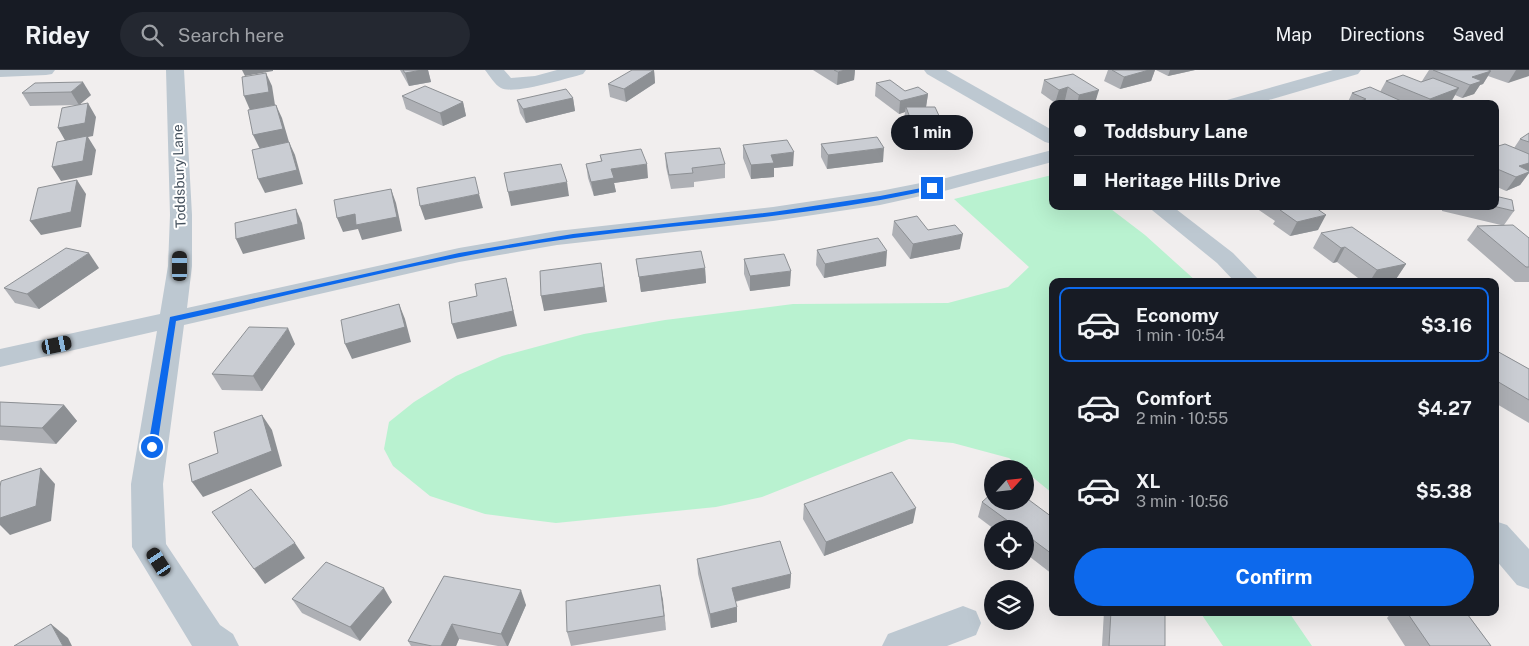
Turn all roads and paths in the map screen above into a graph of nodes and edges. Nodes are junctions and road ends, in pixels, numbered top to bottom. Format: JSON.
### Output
{"nodes":[{"id":1,"x":46,"y":70,"type":"edge"},
{"id":2,"x":175,"y":70,"type":"edge"},
{"id":3,"x":494,"y":70,"type":"edge"},
{"id":4,"x":577,"y":70,"type":"edge"},
{"id":5,"x":933,"y":70,"type":"edge"},
{"id":6,"x":1339,"y":71,"type":"edge"},
{"id":7,"x":0,"y":72,"type":"edge"},
{"id":8,"x":1247,"y":100,"type":"edge"},
{"id":9,"x":1049,"y":136,"type":"edge"},
{"id":10,"x":1049,"y":157,"type":"edge"},
{"id":11,"x":1163,"y":210,"type":"edge"},
{"id":12,"x":1245,"y":278,"type":"edge"},
{"id":13,"x":172,"y":319,"type":"junction"},
{"id":14,"x":0,"y":358,"type":"edge"},
{"id":15,"x":1499,"y":540,"type":"edge"},
{"id":16,"x":1529,"y":574,"type":"edge"},
{"id":17,"x":963,"y":623,"type":"dead end"},
{"id":18,"x":220,"y":646,"type":"edge"},
{"id":19,"x":901,"y":646,"type":"edge"}],
"edges":[{"from":1,"to":7,"type":"street"},
{"from":2,"to":13,"type":"street","name":"Toddsbury Lane"},
{"from":3,"to":4,"type":"street"},
{"from":5,"to":9,"type":"street"},
{"from":6,"to":8,"type":"street"},
{"from":10,"to":13,"type":"street"},
{"from":11,"to":12,"type":"street"},
{"from":13,"to":14,"type":"street"},
{"from":13,"to":18,"type":"street","name":"Toddsbury Lane"},
{"from":15,"to":16,"type":"street"},
{"from":17,"to":19,"type":"street"}]}
